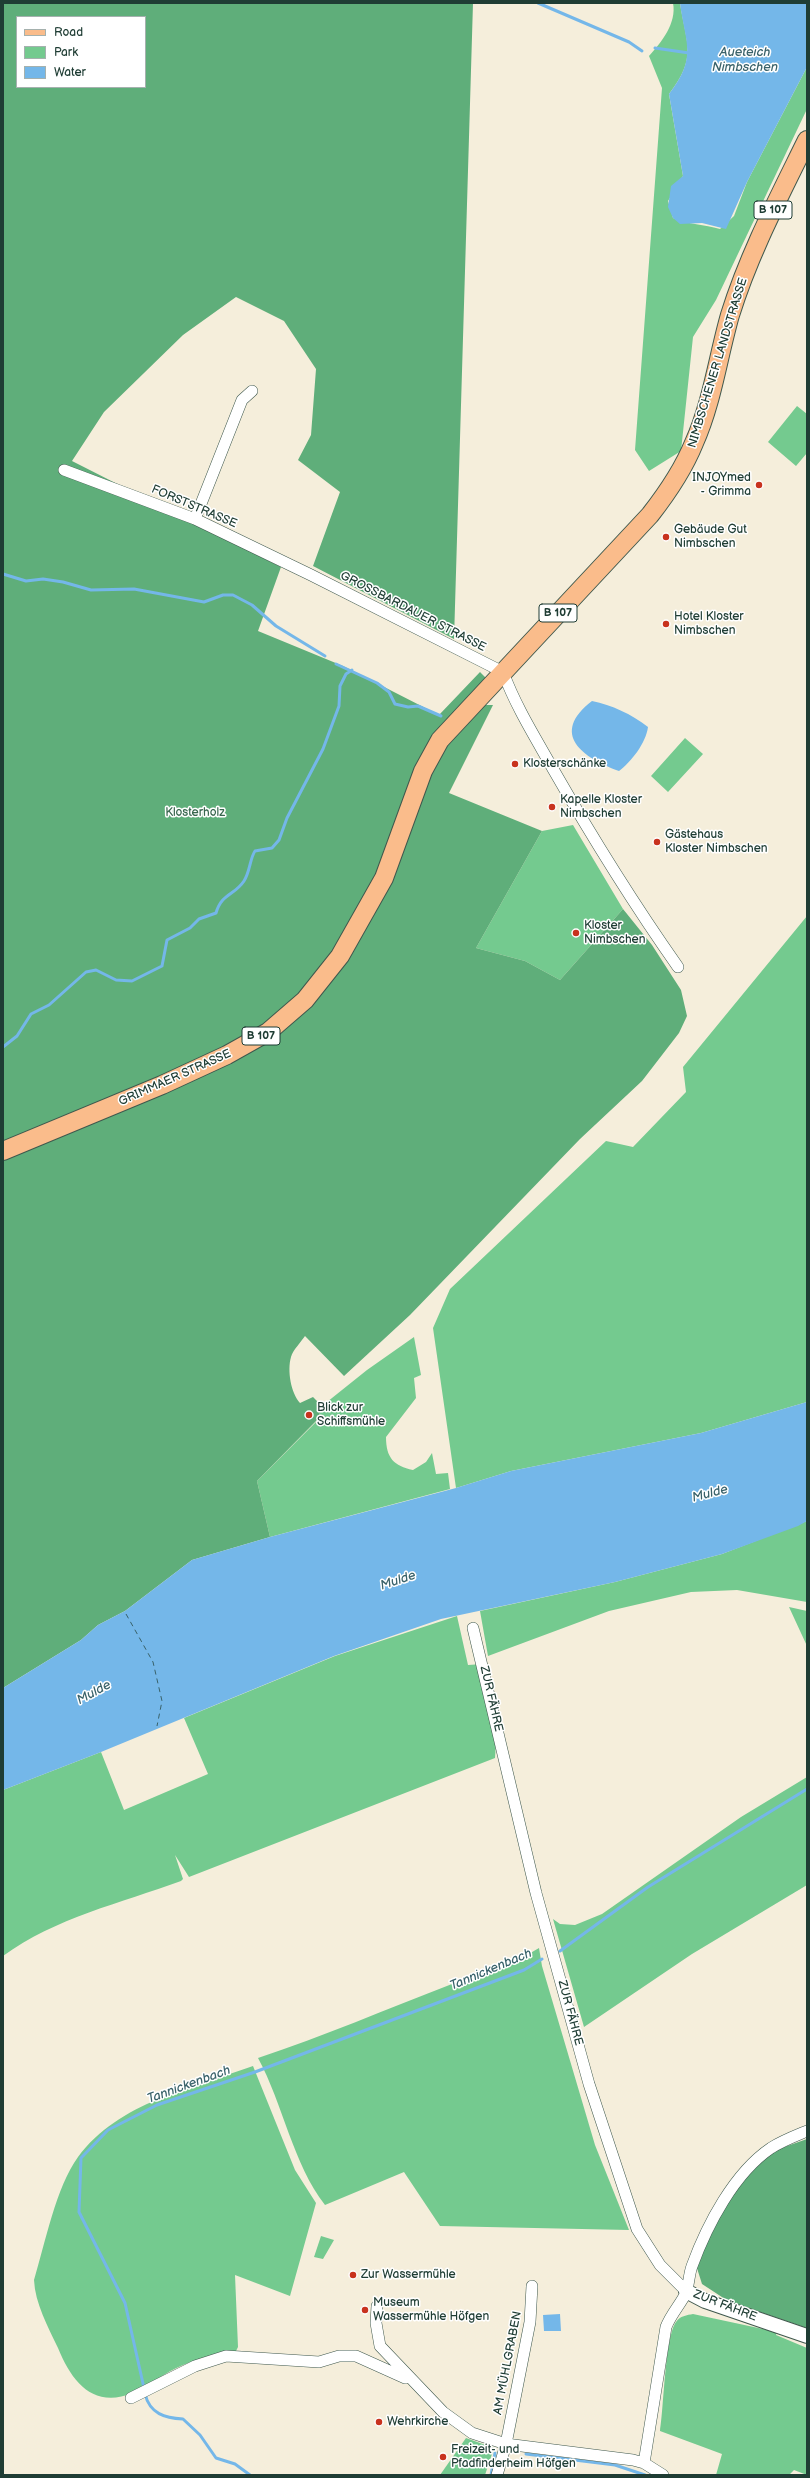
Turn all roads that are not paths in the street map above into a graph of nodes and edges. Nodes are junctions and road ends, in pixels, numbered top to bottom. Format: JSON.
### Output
{"nodes":[{"id":1,"x":807,"y":140,"type":"edge"},
{"id":2,"x":252,"y":391,"type":"dead end"},
{"id":3,"x":64,"y":470,"type":"dead end"},
{"id":4,"x":195,"y":519,"type":"junction"},
{"id":5,"x":311,"y":575,"type":"joint"},
{"id":6,"x":503,"y":672,"type":"junction"},
{"id":7,"x":412,"y":804,"type":"joint"},
{"id":8,"x":678,"y":968,"type":"dead end"},
{"id":9,"x":3,"y":1151,"type":"edge"},
{"id":10,"x":473,"y":1628,"type":"dead end"},
{"id":11,"x":807,"y":2131,"type":"edge"},
{"id":12,"x":532,"y":2286,"type":"dead end"},
{"id":13,"x":686,"y":2291,"type":"junction"},
{"id":14,"x":377,"y":2306,"type":"dead end"},
{"id":15,"x":807,"y":2336,"type":"edge"},
{"id":16,"x":380,"y":2346,"type":"junction"},
{"id":17,"x":365,"y":2358,"type":"junction"},
{"id":18,"x":411,"y":2381,"type":"junction"},
{"id":19,"x":131,"y":2398,"type":"dead end"},
{"id":20,"x":506,"y":2444,"type":"junction"},
{"id":21,"x":644,"y":2464,"type":"junction"},
{"id":22,"x":497,"y":2475,"type":"edge"},
{"id":23,"x":663,"y":2475,"type":"edge"}],
"edges":[{"from":1,"to":6,"type":"main road","name":"NIMBSCHENER LANDSTRASSE","number":"B 107"},
{"from":2,"to":4,"type":"street"},
{"from":3,"to":4,"type":"street","name":"FORSTSTRASSE"},
{"from":4,"to":5,"type":"street","name":"FORSTSTRASSE"},
{"from":5,"to":6,"type":"street","name":"GROSSBARDAUER STRASSE"},
{"from":6,"to":7,"type":"main road","name":"NIMBSCHENER LANDSTRASSE","number":"B 107"},
{"from":6,"to":8,"type":"street"},
{"from":7,"to":9,"type":"main road","name":"GRIMMAER STRASSE","number":"B 107"},
{"from":10,"to":13,"type":"street","name":"ZUR FÄHRE"},
{"from":11,"to":13,"type":"street"},
{"from":12,"to":20,"type":"street","name":"AM MÜHLGRABEN"},
{"from":13,"to":15,"type":"street","name":"ZUR FÄHRE"},
{"from":13,"to":21,"type":"street"},
{"from":14,"to":16,"type":"street"},
{"from":16,"to":17,"type":"street"},
{"from":16,"to":18,"type":"street"},
{"from":17,"to":18,"type":"street"},
{"from":17,"to":19,"type":"street"},
{"from":18,"to":20,"type":"street"},
{"from":20,"to":21,"type":"street"},
{"from":20,"to":22,"type":"street","name":"AM MÜHLGRABEN"},
{"from":21,"to":23,"type":"street"}]}
